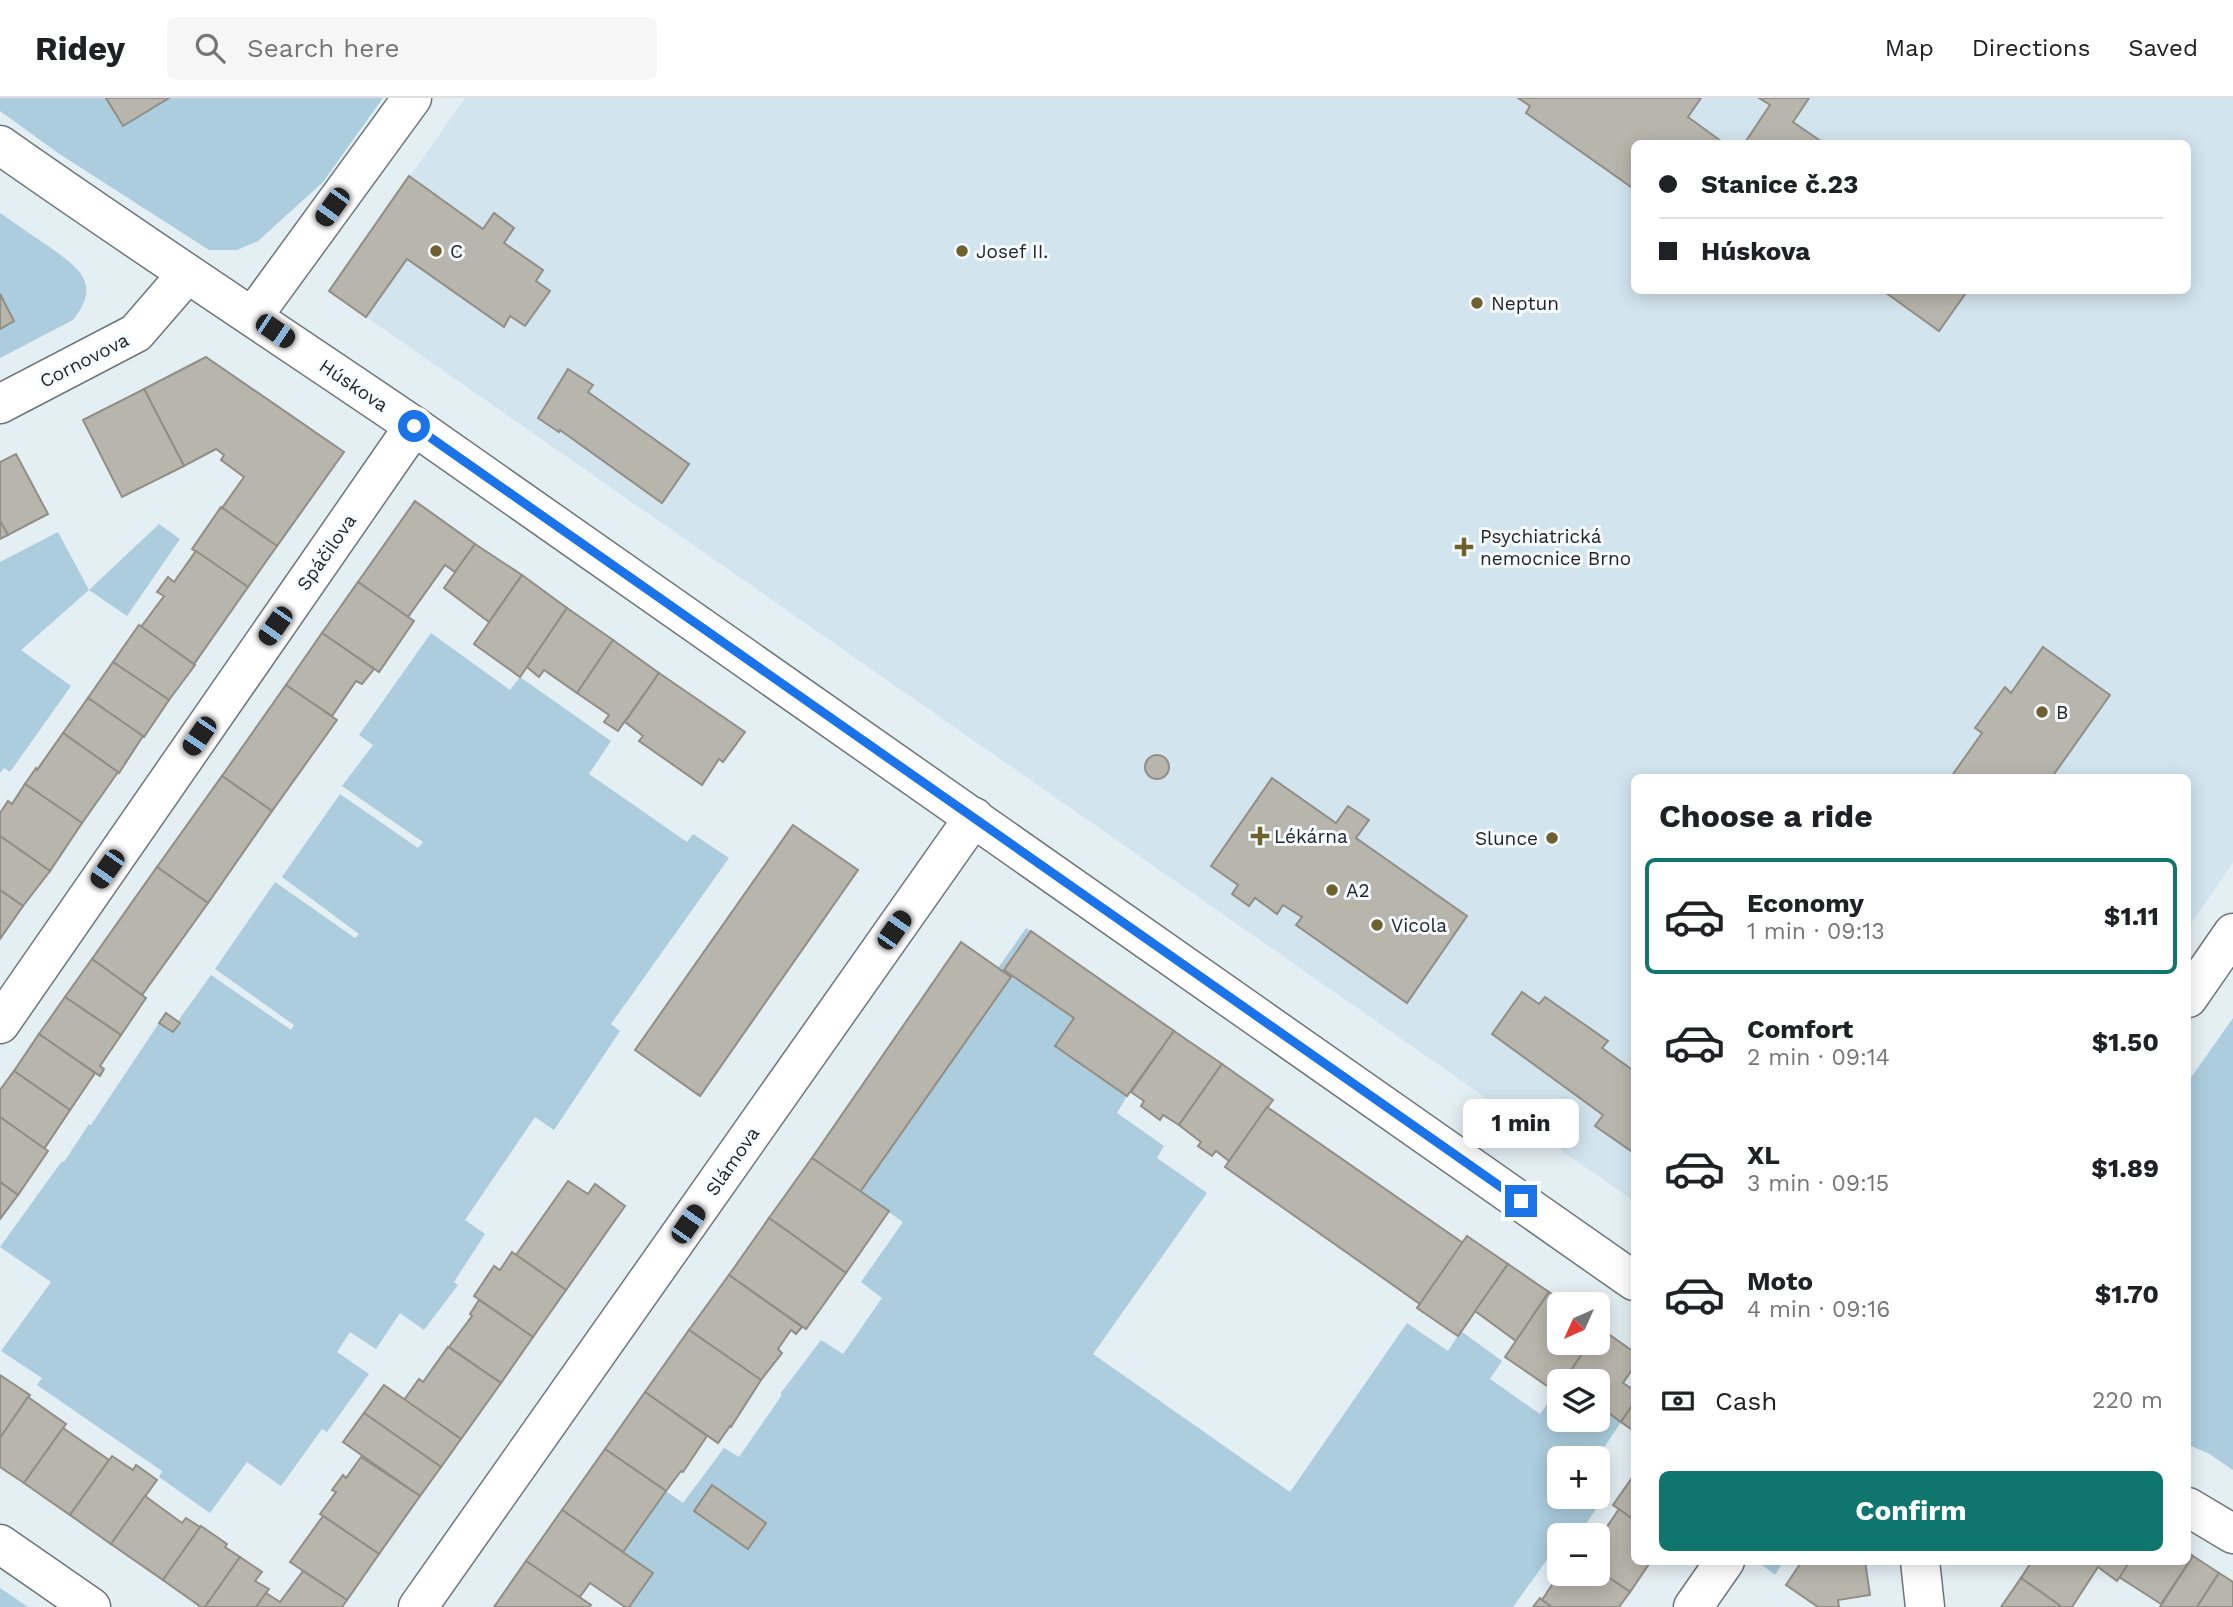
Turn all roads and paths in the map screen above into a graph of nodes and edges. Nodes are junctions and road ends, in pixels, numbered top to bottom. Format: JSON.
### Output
{"nodes":[{"id":1,"x":412,"y":98,"type":"edge"},
{"id":2,"x":0,"y":145,"type":"edge"},
{"id":3,"x":187,"y":274,"type":"junction"},
{"id":4,"x":253,"y":316,"type":"junction"},
{"id":5,"x":0,"y":404,"type":"edge"},
{"id":6,"x":414,"y":426,"type":"junction"},
{"id":7,"x":974,"y":817,"type":"junction"},
{"id":8,"x":2233,"y":933,"type":"edge"},
{"id":9,"x":2191,"y":994,"type":"edge"},
{"id":10,"x":0,"y":1024,"type":"edge"},
{"id":11,"x":1631,"y":1279,"type":"edge"},
{"id":12,"x":2191,"y":1509,"type":"edge"},
{"id":13,"x":2233,"y":1534,"type":"edge"},
{"id":14,"x":0,"y":1544,"type":"edge"},
{"id":15,"x":1722,"y":1565,"type":"edge"},
{"id":16,"x":1920,"y":1565,"type":"edge"},
{"id":17,"x":91,"y":1607,"type":"edge"},
{"id":18,"x":418,"y":1607,"type":"edge"},
{"id":19,"x":1693,"y":1607,"type":"edge"},
{"id":20,"x":1925,"y":1607,"type":"edge"}],
"edges":[{"from":1,"to":4,"type":"street"},
{"from":2,"to":3,"type":"street","name":"Húskova"},
{"from":3,"to":4,"type":"street","name":"Húskova"},
{"from":3,"to":5,"type":"street","name":"Cornovova"},
{"from":4,"to":6,"type":"street","name":"Húskova"},
{"from":6,"to":7,"type":"street","name":"Húskova"},
{"from":6,"to":10,"type":"street","name":"Spáčilova"},
{"from":7,"to":11,"type":"street","name":"Húskova"},
{"from":7,"to":18,"type":"street","name":"Slámova"},
{"from":8,"to":9,"type":"street"},
{"from":12,"to":13,"type":"street"},
{"from":14,"to":17,"type":"street"},
{"from":15,"to":19,"type":"street"},
{"from":16,"to":20,"type":"street"}]}
